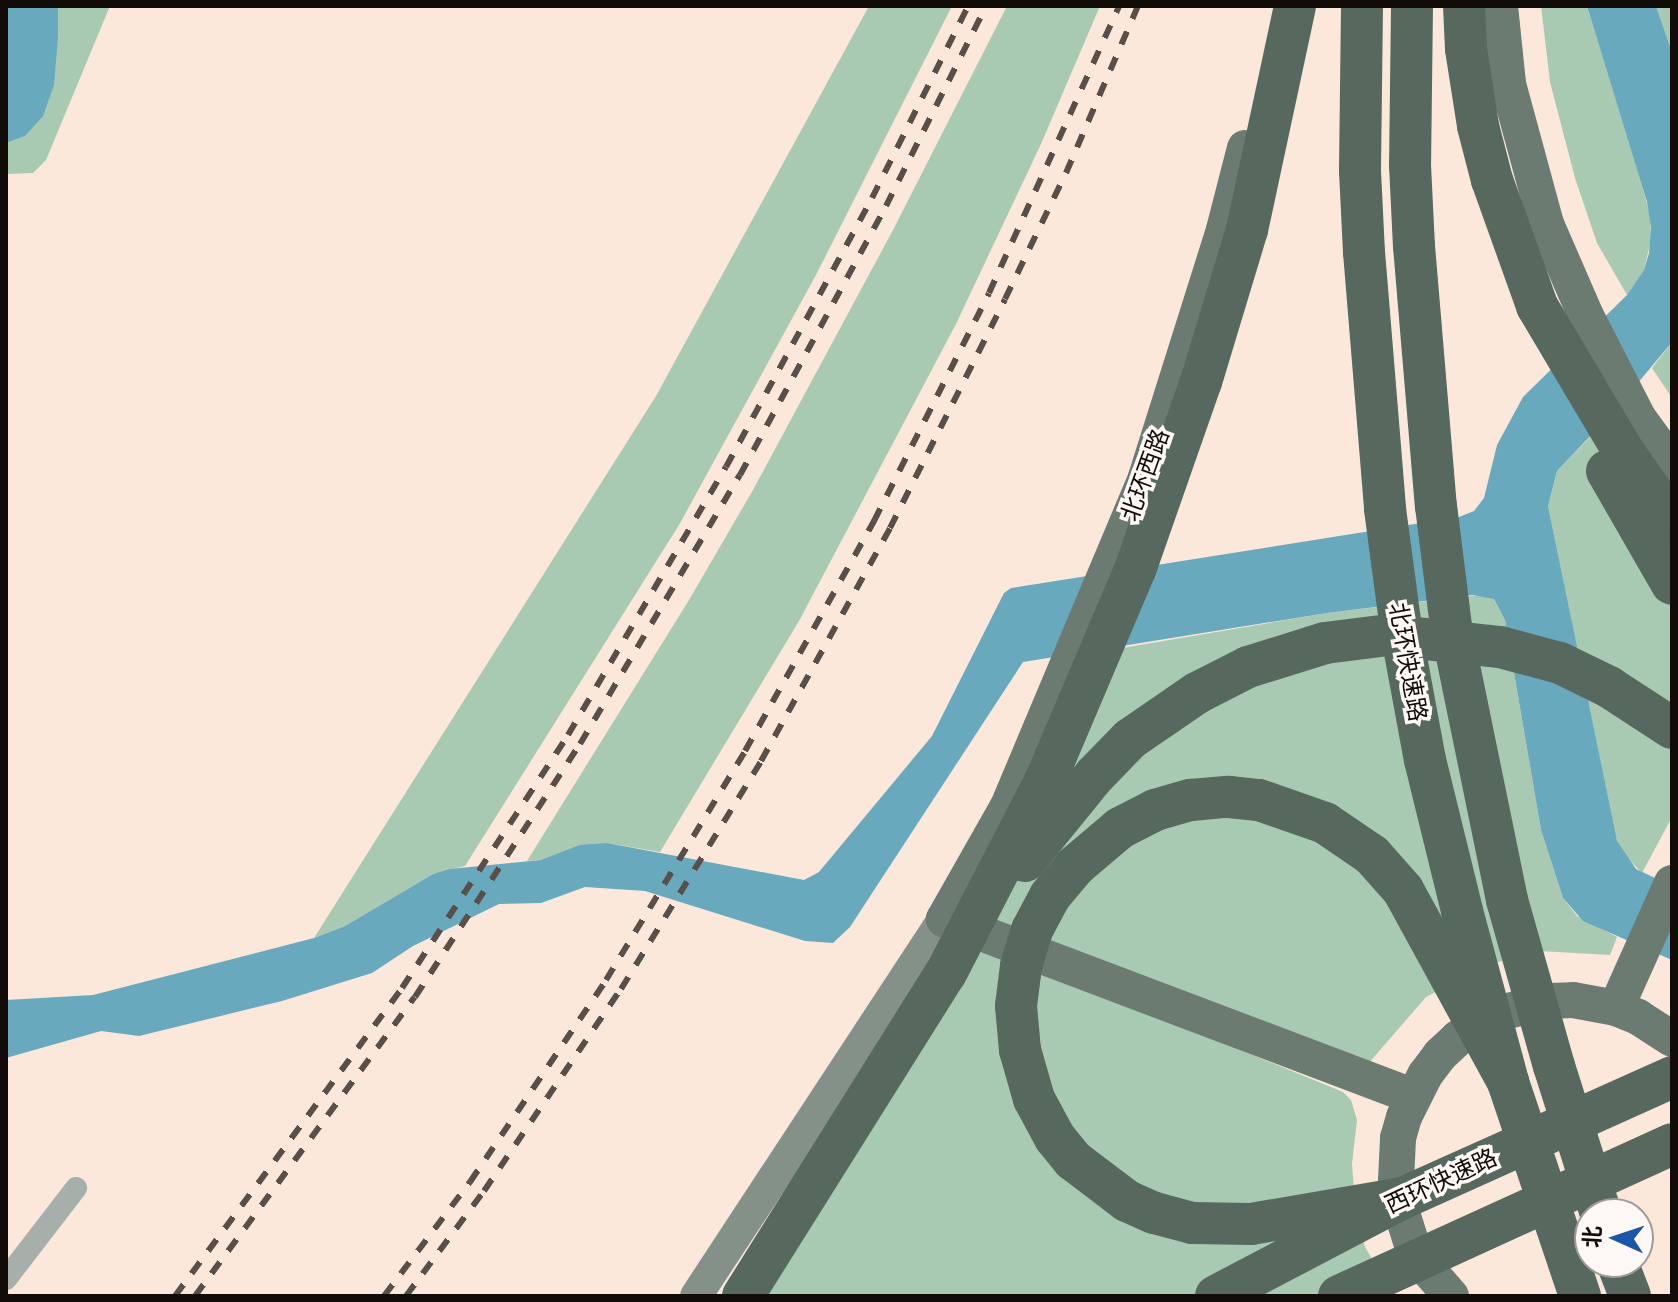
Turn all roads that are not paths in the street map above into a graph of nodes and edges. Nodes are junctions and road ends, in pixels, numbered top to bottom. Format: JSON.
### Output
{"nodes":[{"id":1,"x":1274,"y":6,"type":"edge"},
{"id":2,"x":1295,"y":6,"type":"edge"},
{"id":3,"x":1362,"y":6,"type":"edge"},
{"id":4,"x":1412,"y":6,"type":"edge"},
{"id":5,"x":1464,"y":6,"type":"edge"},
{"id":6,"x":1500,"y":6,"type":"edge"},
{"id":7,"x":1537,"y":306,"type":"junction"},
{"id":8,"x":1672,"y":464,"type":"edge"},
{"id":9,"x":1672,"y":520,"type":"edge"},
{"id":10,"x":1672,"y":584,"type":"edge"},
{"id":11,"x":1672,"y":728,"type":"edge"},
{"id":12,"x":1672,"y":883,"type":"edge"},
{"id":13,"x":944,"y":919,"type":"junction"},
{"id":14,"x":946,"y":973,"type":"junction"},
{"id":15,"x":1616,"y":1008,"type":"junction"},
{"id":16,"x":1672,"y":1039,"type":"edge"},
{"id":17,"x":1672,"y":1077,"type":"edge"},
{"id":18,"x":1508,"y":1082,"type":"junction"},
{"id":19,"x":1412,"y":1096,"type":"junction"},
{"id":20,"x":1672,"y":1144,"type":"edge"},
{"id":21,"x":1672,"y":1172,"type":"edge"},
{"id":22,"x":76,"y":1188,"type":"dead end"},
{"id":23,"x":1403,"y":1198,"type":"junction"},
{"id":24,"x":1596,"y":1198,"type":"edge"},
{"id":25,"x":6,"y":1279,"type":"edge"},
{"id":26,"x":1577,"y":1291,"type":"edge"},
{"id":27,"x":696,"y":1296,"type":"edge"},
{"id":28,"x":743,"y":1296,"type":"edge"},
{"id":29,"x":1216,"y":1296,"type":"edge"},
{"id":30,"x":1339,"y":1296,"type":"edge"},
{"id":31,"x":1400,"y":1296,"type":"edge"},
{"id":32,"x":1451,"y":1296,"type":"edge"}],
"edges":[{"from":1,"to":13,"type":"main road","name":"北环西路"},
{"from":2,"to":14,"type":"highway","bridge":true},
{"from":3,"to":18,"type":"highway","name":"北环快速路","bridge":true},
{"from":4,"to":24,"type":"highway","name":"北环快速路","bridge":true},
{"from":5,"to":7,"type":"highway"},
{"from":6,"to":8,"type":"main road"},
{"from":7,"to":9,"type":"highway"},
{"from":7,"to":10,"type":"highway"},
{"from":11,"to":14,"type":"highway","bridge":true},
{"from":12,"to":15,"type":"main road"},
{"from":13,"to":19,"type":"main road"},
{"from":13,"to":27,"type":"street"},
{"from":14,"to":28,"type":"highway","bridge":true},
{"from":15,"to":16,"type":"main road"},
{"from":15,"to":19,"type":"main road"},
{"from":17,"to":23,"type":"highway","name":"西环快速路","bridge":true},
{"from":18,"to":23,"type":"highway","bridge":true},
{"from":18,"to":26,"type":"highway","name":"北环快速路","bridge":true},
{"from":19,"to":32,"type":"main road"},
{"from":20,"to":30,"type":"highway","bridge":true},
{"from":21,"to":31,"type":"highway","bridge":true},
{"from":22,"to":25,"type":"street"},
{"from":23,"to":29,"type":"highway","name":"西环快速路","bridge":true}]}
